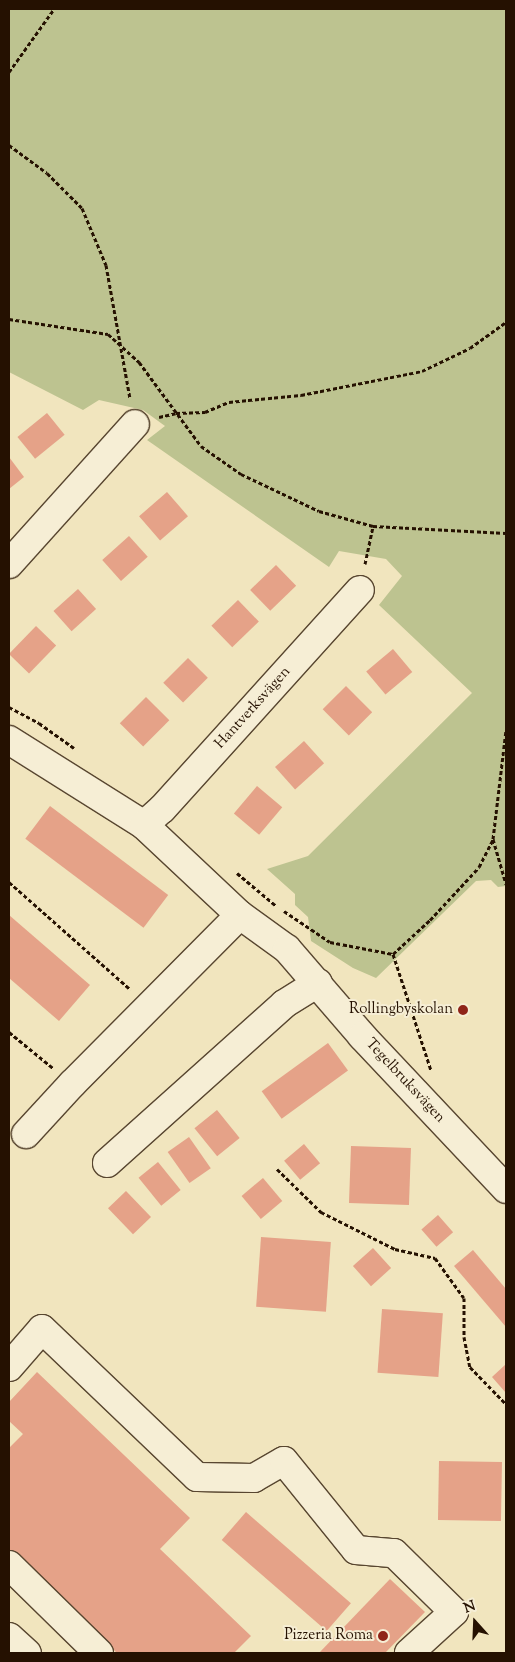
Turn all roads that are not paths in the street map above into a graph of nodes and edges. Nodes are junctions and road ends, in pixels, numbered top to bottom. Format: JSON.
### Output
{"nodes":[{"id":1,"x":135,"y":424,"type":"road end"},
{"id":2,"x":9,"y":564,"type":"edge"},
{"id":3,"x":360,"y":590,"type":"road end"},
{"id":4,"x":9,"y":740,"type":"edge"},
{"id":5,"x":144,"y":825,"type":"junction"},
{"id":6,"x":240,"y":915,"type":"junction"},
{"id":7,"x":318,"y":983,"type":"junction"},
{"id":8,"x":26,"y":1134,"type":"dead end"},
{"id":9,"x":107,"y":1163,"type":"dead end"},
{"id":10,"x":506,"y":1189,"type":"edge"},
{"id":11,"x":9,"y":1367,"type":"edge"},
{"id":12,"x":9,"y":1565,"type":"edge"},
{"id":13,"x":9,"y":1637,"type":"edge"},
{"id":14,"x":27,"y":1653,"type":"edge"},
{"id":15,"x":100,"y":1653,"type":"edge"},
{"id":16,"x":409,"y":1653,"type":"edge"}],
"edges":[{"from":1,"to":2,"type":"street"},
{"from":3,"to":5,"type":"street","name":"Hantverksvägen"},
{"from":4,"to":5,"type":"street"},
{"from":5,"to":6,"type":"street"},
{"from":6,"to":7,"type":"street","name":"Tegelbruksvägen"},
{"from":6,"to":8,"type":"street"},
{"from":7,"to":9,"type":"street"},
{"from":7,"to":10,"type":"street","name":"Tegelbruksvägen"},
{"from":11,"to":16,"type":"street"},
{"from":12,"to":15,"type":"street"},
{"from":13,"to":14,"type":"street"}]}
